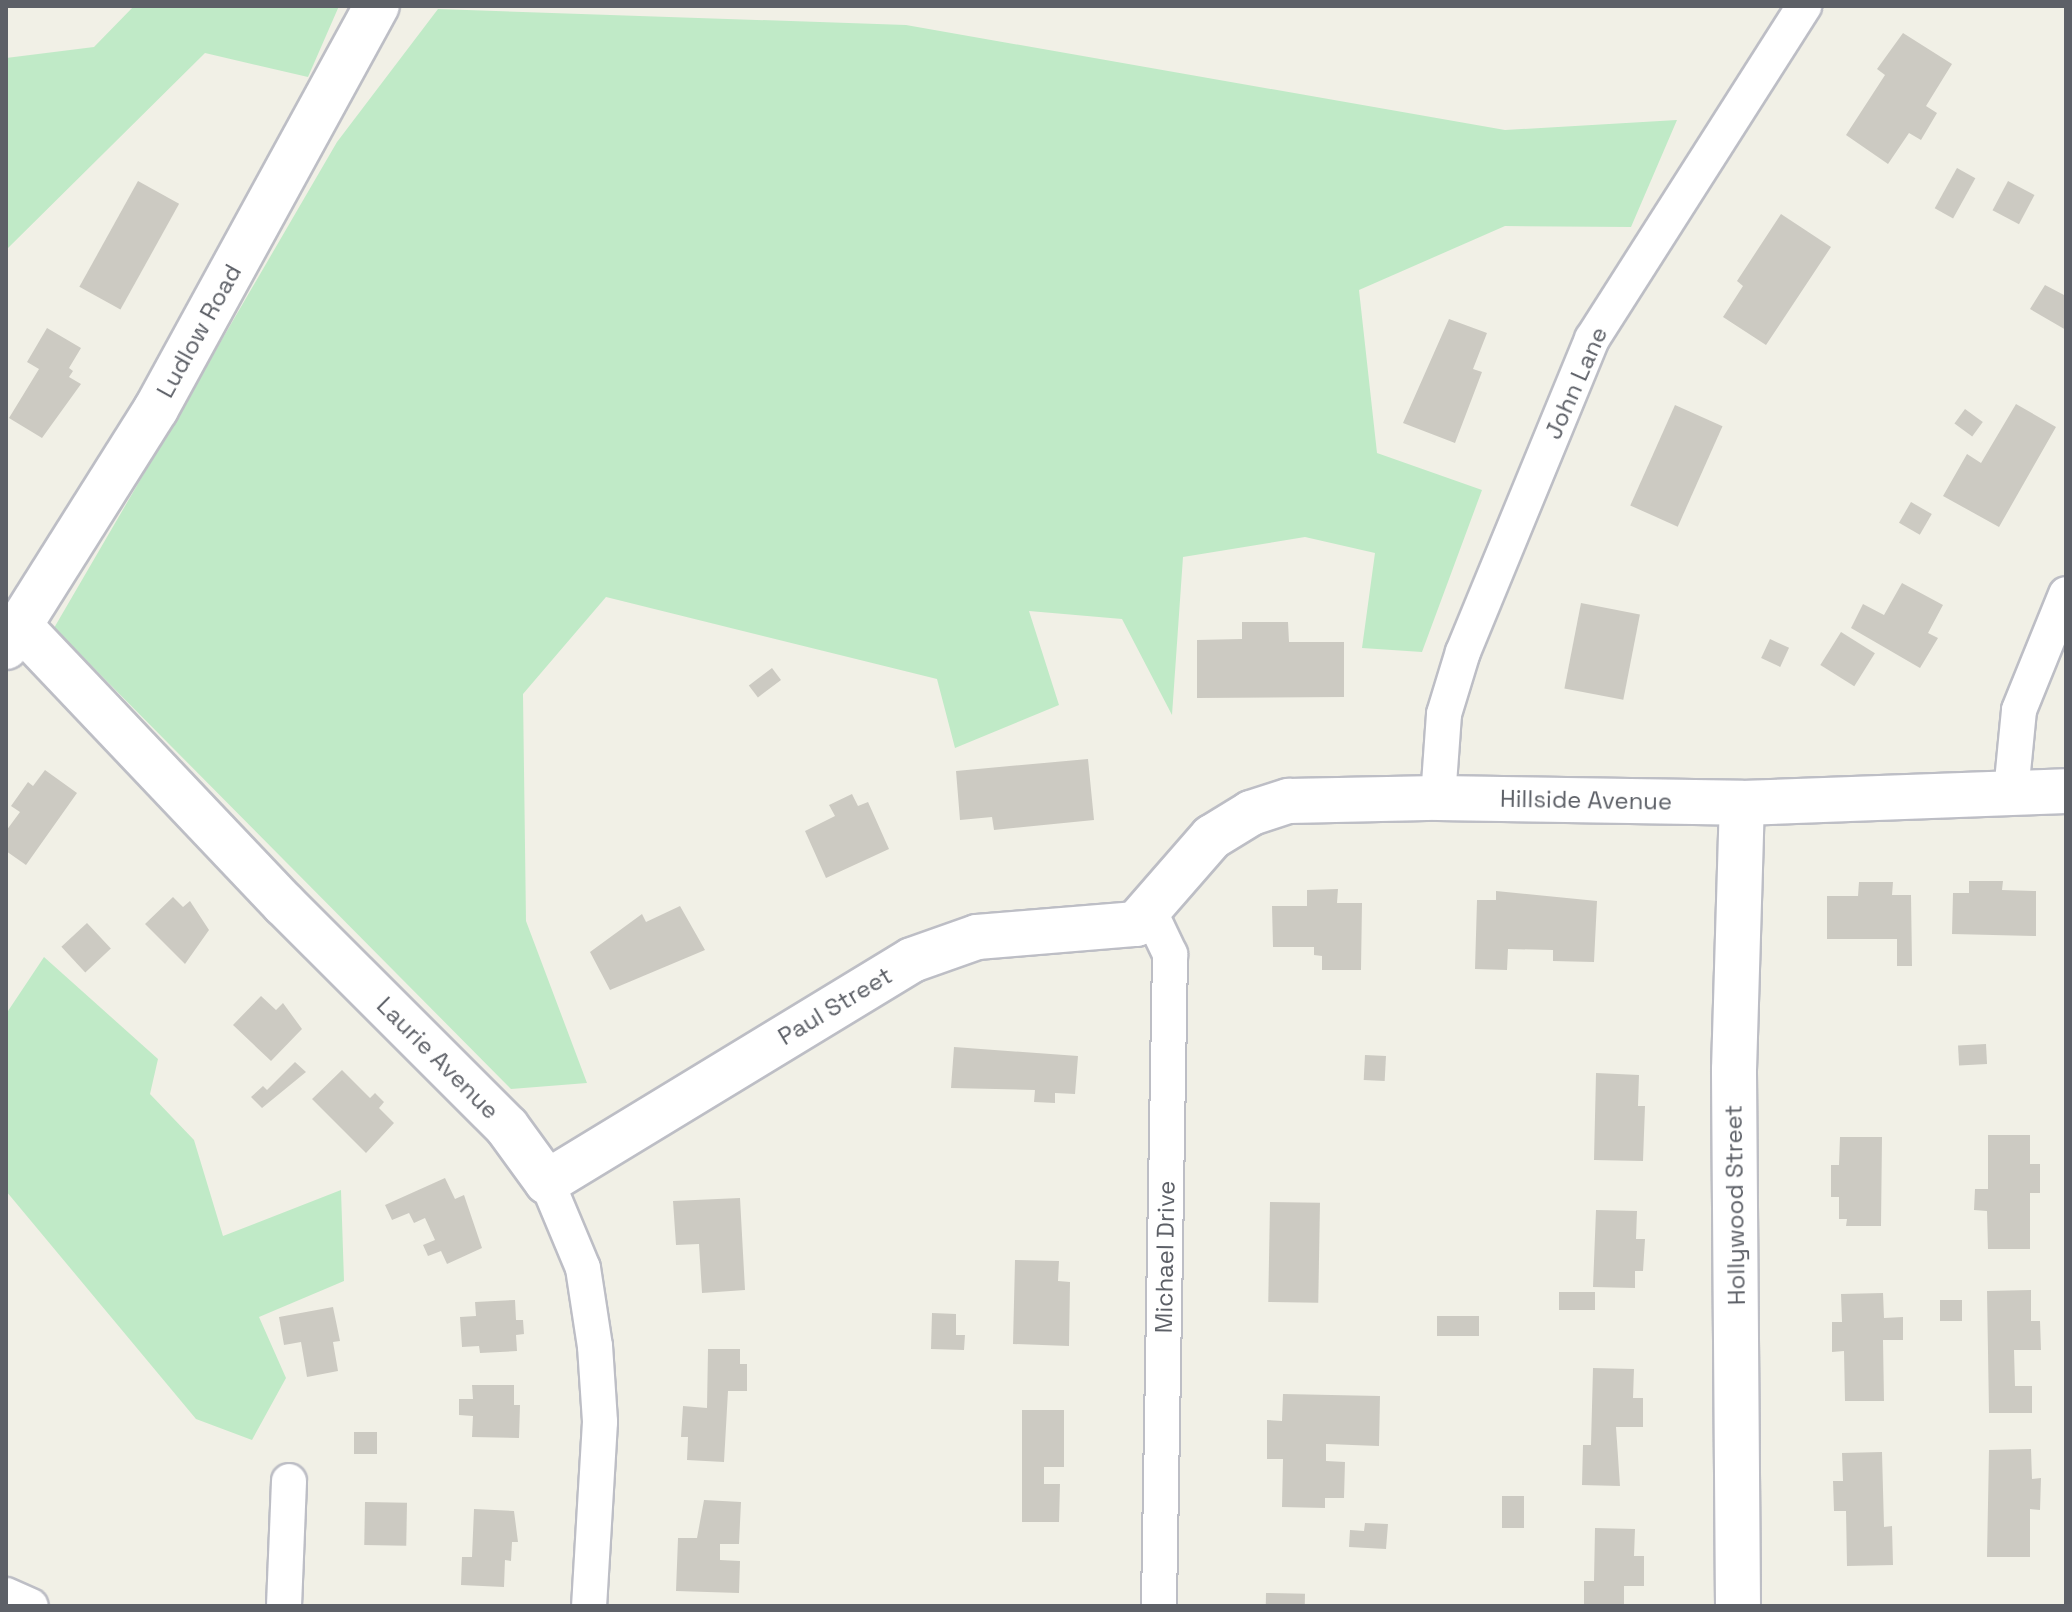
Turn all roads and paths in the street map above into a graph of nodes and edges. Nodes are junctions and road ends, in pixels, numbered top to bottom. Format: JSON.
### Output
{"nodes":[{"id":1,"x":377,"y":6,"type":"edge"},
{"id":2,"x":1804,"y":6,"type":"edge"},
{"id":3,"x":2066,"y":594,"type":"edge"},
{"id":4,"x":14,"y":637,"type":"edge"},
{"id":5,"x":2066,"y":791,"type":"edge"},
{"id":6,"x":2011,"y":792,"type":"junction"},
{"id":7,"x":1438,"y":798,"type":"junction"},
{"id":8,"x":1742,"y":803,"type":"junction"},
{"id":9,"x":1150,"y":912,"type":"junction"},
{"id":10,"x":547,"y":1182,"type":"junction"},
{"id":11,"x":289,"y":1481,"type":"dead end"},
{"id":12,"x":6,"y":1595,"type":"edge"},
{"id":13,"x":31,"y":1606,"type":"edge"},
{"id":14,"x":284,"y":1606,"type":"edge"},
{"id":15,"x":589,"y":1606,"type":"edge"},
{"id":16,"x":1159,"y":1606,"type":"edge"},
{"id":17,"x":1738,"y":1606,"type":"edge"}],
"edges":[{"from":1,"to":4,"type":"street","name":"Ludlow Road"},
{"from":2,"to":7,"type":"street","name":"John Lane"},
{"from":3,"to":6,"type":"street"},
{"from":4,"to":10,"type":"street","name":"Laurie Avenue"},
{"from":5,"to":6,"type":"street","name":"Hillside Avenue"},
{"from":6,"to":8,"type":"street","name":"Hillside Avenue"},
{"from":7,"to":8,"type":"street","name":"Hillside Avenue"},
{"from":7,"to":9,"type":"street","name":"Hillside Avenue"},
{"from":8,"to":17,"type":"street","name":"Hollywood Street"},
{"from":9,"to":10,"type":"street","name":"Paul Street"},
{"from":9,"to":16,"type":"street","name":"Michael Drive"},
{"from":10,"to":15,"type":"street","name":"Laurie Avenue"},
{"from":11,"to":14,"type":"street"},
{"from":12,"to":13,"type":"street"}]}
